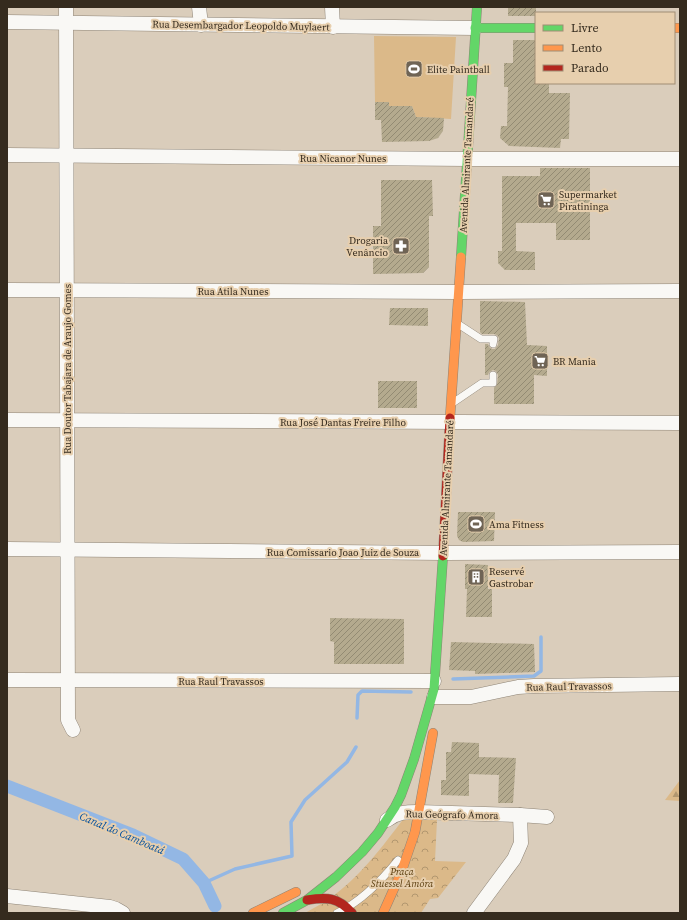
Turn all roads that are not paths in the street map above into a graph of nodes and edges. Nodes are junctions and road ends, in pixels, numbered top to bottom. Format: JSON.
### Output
{"nodes":[{"id":1,"x":66,"y":7,"type":"edge"},
{"id":2,"x":199,"y":7,"type":"edge"},
{"id":3,"x":332,"y":7,"type":"edge"},
{"id":4,"x":477,"y":7,"type":"edge"},
{"id":5,"x":7,"y":22,"type":"edge"},
{"id":6,"x":66,"y":23,"type":"junction"},
{"id":7,"x":201,"y":25,"type":"junction"},
{"id":8,"x":333,"y":27,"type":"junction"},
{"id":9,"x":475,"y":28,"type":"junction"},
{"id":10,"x":535,"y":28,"type":"edge"},
{"id":11,"x":7,"y":155,"type":"edge"},
{"id":12,"x":66,"y":156,"type":"junction"},
{"id":13,"x":467,"y":159,"type":"junction"},
{"id":14,"x":680,"y":159,"type":"edge"},
{"id":15,"x":7,"y":290,"type":"edge"},
{"id":16,"x":67,"y":290,"type":"junction"},
{"id":17,"x":680,"y":291,"type":"edge"},
{"id":18,"x":458,"y":292,"type":"junction"},
{"id":19,"x":456,"y":323,"type":"junction"},
{"id":20,"x":493,"y":344,"type":"dead end"},
{"id":21,"x":493,"y":375,"type":"dead end"},
{"id":22,"x":451,"y":404,"type":"junction"},
{"id":23,"x":7,"y":420,"type":"edge"},
{"id":24,"x":67,"y":420,"type":"junction"},
{"id":25,"x":450,"y":422,"type":"junction"},
{"id":26,"x":680,"y":423,"type":"edge"},
{"id":27,"x":7,"y":549,"type":"edge"},
{"id":28,"x":68,"y":550,"type":"junction"},
{"id":29,"x":680,"y":552,"type":"edge"},
{"id":30,"x":443,"y":553,"type":"junction"},
{"id":31,"x":7,"y":680,"type":"edge"},
{"id":32,"x":68,"y":681,"type":"junction"},
{"id":33,"x":680,"y":684,"type":"edge"},
{"id":34,"x":434,"y":689,"type":"junction"},
{"id":35,"x":73,"y":730,"type":"dead end"},
{"id":36,"x":400,"y":773,"type":"dead end"},
{"id":37,"x":418,"y":812,"type":"junction"},
{"id":38,"x":520,"y":815,"type":"junction"},
{"id":39,"x":547,"y":817,"type":"dead end"},
{"id":40,"x":386,"y":820,"type":"junction"},
{"id":41,"x":412,"y":840,"type":"junction"},
{"id":42,"x":305,"y":886,"type":"dead end"},
{"id":43,"x":7,"y":896,"type":"edge"},
{"id":44,"x":307,"y":900,"type":"junction"},
{"id":45,"x":350,"y":910,"type":"edge"},
{"id":46,"x":123,"y":913,"type":"edge"},
{"id":47,"x":253,"y":913,"type":"edge"},
{"id":48,"x":283,"y":913,"type":"edge"},
{"id":49,"x":337,"y":913,"type":"edge"},
{"id":50,"x":382,"y":913,"type":"edge"},
{"id":51,"x":474,"y":913,"type":"edge"}],
"edges":[{"from":1,"to":6,"type":"street","name":"Rua Doutor Tabajara de Araujo Gomes"},
{"from":2,"to":7,"type":"street"},
{"from":3,"to":8,"type":"street"},
{"from":4,"to":9,"type":"street","name":"Avenida Almirante Tamandaré"},
{"from":5,"to":6,"type":"street","name":"Rua Desembargador Leopoldo Muylaert"},
{"from":6,"to":7,"type":"street","name":"Rua Desembargador Leopoldo Muylaert"},
{"from":6,"to":12,"type":"street","name":"Rua Doutor Tabajara de Araujo Gomes"},
{"from":7,"to":8,"type":"street","name":"Rua Desembargador Leopoldo Muylaert"},
{"from":8,"to":9,"type":"street","name":"Rua Desembargador Leopoldo Muylaert"},
{"from":9,"to":10,"type":"street"},
{"from":9,"to":13,"type":"street","name":"Avenida Almirante Tamandaré"},
{"from":11,"to":12,"type":"street","name":"Rua Nicanor Nunes"},
{"from":12,"to":13,"type":"street","name":"Rua Nicanor Nunes"},
{"from":12,"to":16,"type":"street","name":"Rua Doutor Tabajara de Araujo Gomes"},
{"from":13,"to":14,"type":"street","name":"Rua Nicanor Nunes"},
{"from":13,"to":18,"type":"street","name":"Avenida Almirante Tamandaré"},
{"from":15,"to":16,"type":"street","name":"Rua Atila Nunes"},
{"from":16,"to":18,"type":"street","name":"Rua Atila Nunes"},
{"from":16,"to":24,"type":"street","name":"Rua Doutor Tabajara de Araujo Gomes"},
{"from":17,"to":18,"type":"street"},
{"from":18,"to":19,"type":"street","name":"Avenida Almirante Tamandaré"},
{"from":19,"to":20,"type":"lane"},
{"from":19,"to":22,"type":"street","name":"Avenida Almirante Tamandaré"},
{"from":21,"to":22,"type":"lane"},
{"from":22,"to":25,"type":"street","name":"Avenida Almirante Tamandaré"},
{"from":23,"to":24,"type":"street","name":"Rua José Dantas Freire Filho"},
{"from":24,"to":25,"type":"street","name":"Rua José Dantas Freire Filho"},
{"from":24,"to":28,"type":"street","name":"Rua Doutor Tabajara de Araujo Gomes"},
{"from":25,"to":26,"type":"street","name":"Rua José Dantas Freire Filho"},
{"from":25,"to":30,"type":"street","name":"Avenida Almirante Tamandaré"},
{"from":27,"to":28,"type":"street","name":"Rua Comissario Joao Juiz de Souza"},
{"from":28,"to":30,"type":"street","name":"Rua Comissario Joao Juiz de Souza"},
{"from":28,"to":32,"type":"street","name":"Rua Doutor Tabajara de Araujo Gomes"},
{"from":29,"to":30,"type":"street","name":"Rua Comissario Joao Juiz de Souza"},
{"from":30,"to":34,"type":"street","name":"Avenida Almirante Tamandaré"},
{"from":31,"to":32,"type":"street","name":"Rua Raul Travassos"},
{"from":32,"to":34,"type":"street","name":"Rua Raul Travassos"},
{"from":32,"to":35,"type":"street","name":"Rua Doutor Tabajara de Araujo Gomes"},
{"from":33,"to":34,"type":"street","name":"Rua Raul Travassos"},
{"from":34,"to":36,"type":"street"},
{"from":34,"to":37,"type":"street"},
{"from":34,"to":40,"type":"street","name":"Avenida Almirante Tamandaré"},
{"from":37,"to":38,"type":"street","name":"Rua Geógrafo Amora"},
{"from":37,"to":40,"type":"street","name":"Rua Geógrafo Amora"},
{"from":37,"to":41,"type":"street"},
{"from":38,"to":39,"type":"street","name":"Rua Geógrafo Amora"},
{"from":38,"to":51,"type":"street"},
{"from":40,"to":44,"type":"street","name":"Avenida Almirante Tamandaré"},
{"from":41,"to":45,"type":"lane"},
{"from":41,"to":50,"type":"street"},
{"from":42,"to":47,"type":"street"},
{"from":43,"to":46,"type":"street"},
{"from":44,"to":45,"type":"street"},
{"from":44,"to":48,"type":"street","name":"Avenida Almirante Tamandaré"},
{"from":45,"to":49,"type":"lane"}]}
